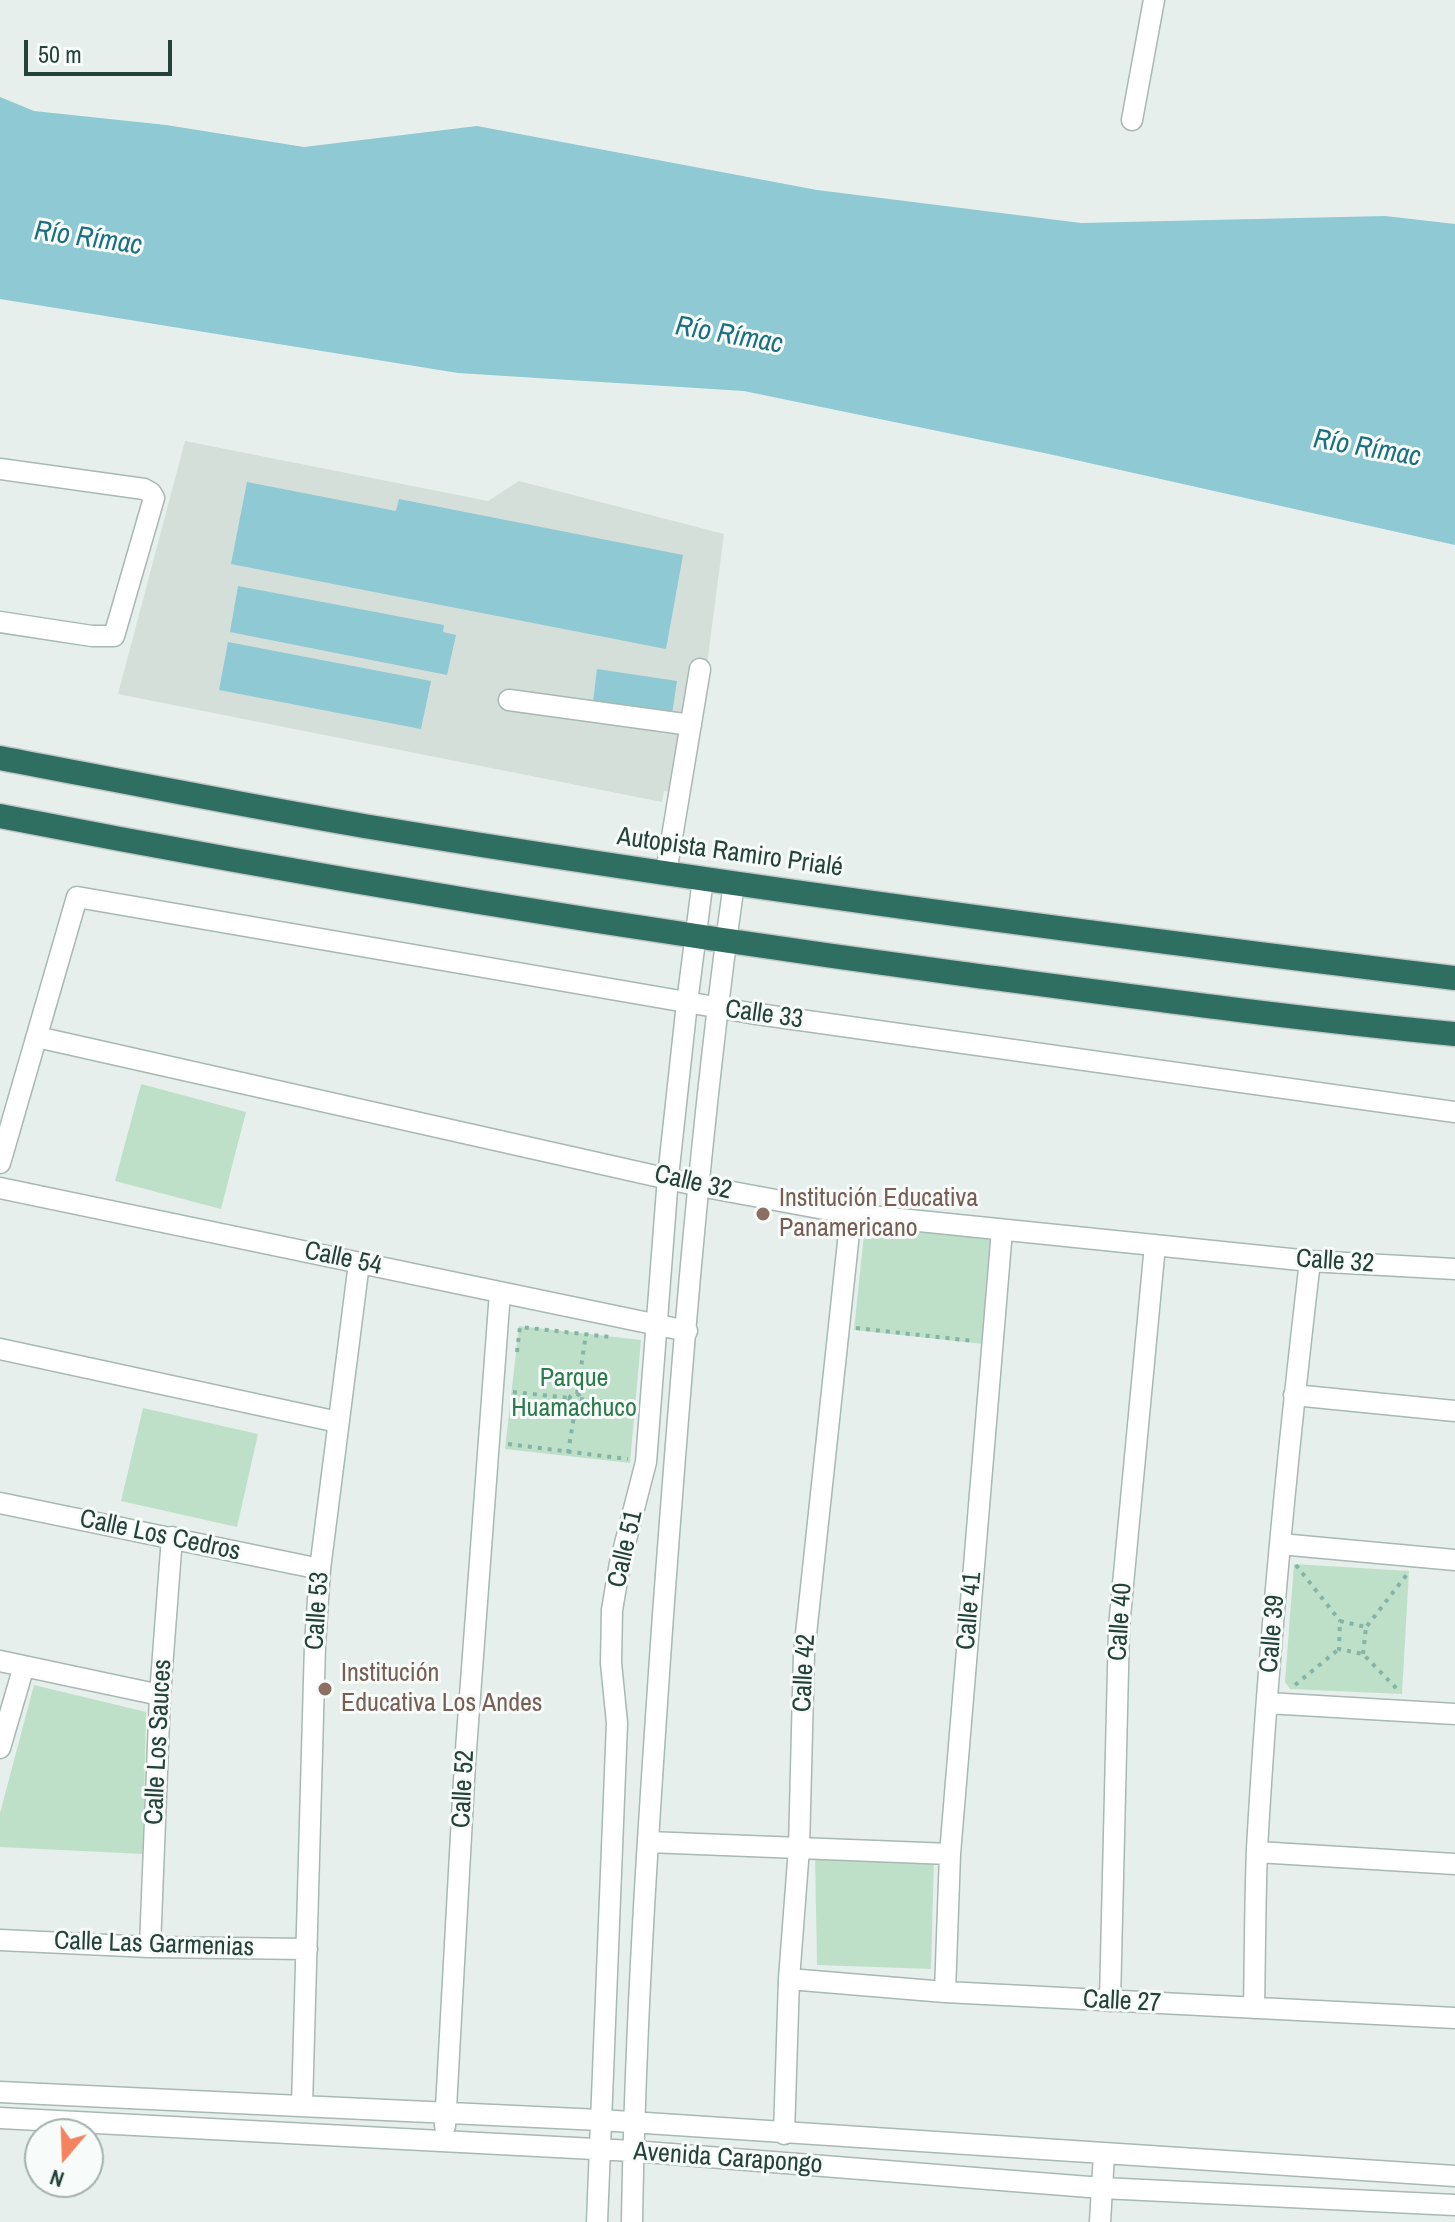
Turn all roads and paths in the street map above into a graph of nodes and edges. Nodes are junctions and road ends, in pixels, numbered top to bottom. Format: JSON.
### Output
{"nodes":[{"id":1,"x":1154,"y":0,"type":"edge"},
{"id":2,"x":1132,"y":120,"type":"dead end"},
{"id":3,"x":0,"y":469,"type":"edge"},
{"id":4,"x":0,"y":622,"type":"edge"},
{"id":5,"x":700,"y":669,"type":"dead end"},
{"id":6,"x":509,"y":700,"type":"dead end"},
{"id":7,"x":691,"y":725,"type":"junction"},
{"id":8,"x":0,"y":758,"type":"edge"},
{"id":9,"x":0,"y":816,"type":"edge"},
{"id":10,"x":666,"y":873,"type":"junction"},
{"id":11,"x":703,"y":879,"type":"junction"},
{"id":12,"x":734,"y":883,"type":"junction"},
{"id":13,"x":696,"y":936,"type":"junction"},
{"id":14,"x":726,"y":942,"type":"junction"},
{"id":15,"x":1455,"y":978,"type":"edge"},
{"id":16,"x":687,"y":1003,"type":"junction"},
{"id":17,"x":717,"y":1008,"type":"junction"},
{"id":18,"x":1455,"y":1034,"type":"edge"},
{"id":19,"x":37,"y":1037,"type":"junction"},
{"id":20,"x":1455,"y":1112,"type":"edge"},
{"id":21,"x":0,"y":1163,"type":"edge"},
{"id":22,"x":668,"y":1177,"type":"junction"},
{"id":23,"x":700,"y":1186,"type":"junction"},
{"id":24,"x":0,"y":1188,"type":"edge"},
{"id":25,"x":851,"y":1214,"type":"junction"},
{"id":26,"x":1002,"y":1230,"type":"junction"},
{"id":27,"x":1155,"y":1245,"type":"junction"},
{"id":28,"x":1310,"y":1261,"type":"junction"},
{"id":29,"x":359,"y":1263,"type":"junction"},
{"id":30,"x":1455,"y":1269,"type":"edge"},
{"id":31,"x":500,"y":1292,"type":"junction"},
{"id":32,"x":656,"y":1325,"type":"junction"},
{"id":33,"x":839,"y":1326,"type":"junction"},
{"id":34,"x":687,"y":1331,"type":"junction"},
{"id":35,"x":586,"y":1334,"type":"junction"},
{"id":36,"x":613,"y":1337,"type":"dead end"},
{"id":37,"x":992,"y":1343,"type":"junction"},
{"id":38,"x":0,"y":1349,"type":"edge"},
{"id":39,"x":517,"y":1353,"type":"dead end"},
{"id":40,"x":515,"y":1379,"type":"dead end"},
{"id":41,"x":513,"y":1392,"type":"junction"},
{"id":42,"x":635,"y":1392,"type":"dead end"},
{"id":43,"x":1294,"y":1395,"type":"junction"},
{"id":44,"x":578,"y":1399,"type":"junction"},
{"id":45,"x":512,"y":1405,"type":"dead end"},
{"id":46,"x":1455,"y":1411,"type":"edge"},
{"id":47,"x":338,"y":1422,"type":"junction"},
{"id":48,"x":509,"y":1433,"type":"dead end"},
{"id":49,"x":629,"y":1446,"type":"dead end"},
{"id":50,"x":568,"y":1453,"type":"junction"},
{"id":51,"x":0,"y":1503,"type":"edge"},
{"id":52,"x":172,"y":1537,"type":"junction"},
{"id":53,"x":1280,"y":1544,"type":"junction"},
{"id":54,"x":1455,"y":1560,"type":"edge"},
{"id":55,"x":320,"y":1569,"type":"junction"},
{"id":56,"x":1409,"y":1571,"type":"dead end"},
{"id":57,"x":1340,"y":1621,"type":"junction"},
{"id":58,"x":1366,"y":1627,"type":"junction"},
{"id":59,"x":1339,"y":1649,"type":"junction"},
{"id":60,"x":1363,"y":1654,"type":"junction"},
{"id":61,"x":0,"y":1661,"type":"edge"},
{"id":62,"x":24,"y":1666,"type":"junction"},
{"id":63,"x":1290,"y":1689,"type":"dead end"},
{"id":64,"x":1402,"y":1694,"type":"dead end"},
{"id":65,"x":160,"y":1695,"type":"junction"},
{"id":66,"x":1267,"y":1703,"type":"junction"},
{"id":67,"x":1455,"y":1714,"type":"edge"},
{"id":68,"x":0,"y":1748,"type":"edge"},
{"id":69,"x":648,"y":1842,"type":"junction"},
{"id":70,"x":799,"y":1848,"type":"junction"},
{"id":71,"x":1257,"y":1852,"type":"junction"},
{"id":72,"x":950,"y":1854,"type":"junction"},
{"id":73,"x":1455,"y":1864,"type":"edge"},
{"id":74,"x":0,"y":1940,"type":"edge"},
{"id":75,"x":150,"y":1947,"type":"junction"},
{"id":76,"x":307,"y":1949,"type":"junction"},
{"id":77,"x":789,"y":1979,"type":"junction"},
{"id":78,"x":945,"y":1992,"type":"junction"},
{"id":79,"x":1110,"y":2001,"type":"junction"},
{"id":80,"x":1254,"y":2008,"type":"junction"},
{"id":81,"x":1455,"y":2018,"type":"edge"},
{"id":82,"x":0,"y":2092,"type":"edge"},
{"id":83,"x":302,"y":2106,"type":"junction"},
{"id":84,"x":445,"y":2114,"type":"junction"},
{"id":85,"x":0,"y":2118,"type":"edge"},
{"id":86,"x":600,"y":2120,"type":"junction"},
{"id":87,"x":633,"y":2123,"type":"junction"},
{"id":88,"x":784,"y":2134,"type":"junction"},
{"id":89,"x":445,"y":2142,"type":"junction"},
{"id":90,"x":598,"y":2150,"type":"junction"},
{"id":91,"x":633,"y":2151,"type":"junction"},
{"id":92,"x":1104,"y":2154,"type":"junction"},
{"id":93,"x":1455,"y":2176,"type":"edge"},
{"id":94,"x":1102,"y":2188,"type":"junction"},
{"id":95,"x":1455,"y":2205,"type":"edge"},
{"id":96,"x":597,"y":2222,"type":"edge"},
{"id":97,"x":632,"y":2222,"type":"edge"},
{"id":98,"x":1100,"y":2222,"type":"edge"}],
"edges":[{"from":1,"to":2,"type":"street"},
{"from":3,"to":4,"type":"street"},
{"from":5,"to":7,"type":"street"},
{"from":6,"to":7,"type":"street"},
{"from":7,"to":10,"type":"street"},
{"from":8,"to":10,"type":"highway","name":"Autopista Ramiro Prialé"},
{"from":9,"to":13,"type":"highway"},
{"from":10,"to":11,"type":"highway","name":"Autopista Ramiro Prialé"},
{"from":11,"to":12,"type":"highway","name":"Autopista Ramiro Prialé"},
{"from":11,"to":13,"type":"street","name":"Calle 51"},
{"from":12,"to":14,"type":"street","name":"Calle 51"},
{"from":12,"to":15,"type":"highway","name":"Autopista Ramiro Prialé"},
{"from":13,"to":14,"type":"highway"},
{"from":13,"to":16,"type":"street","name":"Calle 51"},
{"from":14,"to":17,"type":"street","name":"Calle 51"},
{"from":14,"to":18,"type":"highway"},
{"from":16,"to":17,"type":"street","name":"Calle 33"},
{"from":16,"to":19,"type":"street","name":"Calle 33"},
{"from":16,"to":22,"type":"street","name":"Calle 51"},
{"from":17,"to":20,"type":"street","name":"Calle 33"},
{"from":17,"to":23,"type":"street","name":"Calle 51"},
{"from":19,"to":21,"type":"street"},
{"from":19,"to":22,"type":"street","name":"Calle 32"},
{"from":22,"to":23,"type":"street","name":"Calle 32"},
{"from":22,"to":32,"type":"street","name":"Calle 51"},
{"from":23,"to":25,"type":"street","name":"Calle 32"},
{"from":23,"to":34,"type":"street","name":"Calle 51"},
{"from":24,"to":29,"type":"street","name":"Calle 54"},
{"from":25,"to":26,"type":"street","name":"Calle 32"},
{"from":25,"to":33,"type":"street","name":"Calle 42"},
{"from":26,"to":27,"type":"street","name":"Calle 32"},
{"from":26,"to":37,"type":"street","name":"Calle 41"},
{"from":27,"to":28,"type":"street","name":"Calle 32"},
{"from":27,"to":79,"type":"street","name":"Calle 40"},
{"from":28,"to":30,"type":"street","name":"Calle 32"},
{"from":28,"to":43,"type":"street","name":"Calle 39"},
{"from":29,"to":31,"type":"street","name":"Calle 54"},
{"from":29,"to":47,"type":"street","name":"Calle 53"},
{"from":31,"to":32,"type":"street","name":"Calle 54"},
{"from":31,"to":84,"type":"street","name":"Calle 52"},
{"from":32,"to":34,"type":"street","name":"Calle 54"},
{"from":32,"to":86,"type":"street","name":"Calle 51"},
{"from":33,"to":37,"type":"path"},
{"from":33,"to":70,"type":"street","name":"Calle 42"},
{"from":34,"to":69,"type":"street","name":"Calle 51"},
{"from":35,"to":36,"type":"path"},
{"from":35,"to":39,"type":"path"},
{"from":35,"to":44,"type":"path"},
{"from":37,"to":72,"type":"street","name":"Calle 41"},
{"from":38,"to":47,"type":"street"},
{"from":40,"to":41,"type":"path"},
{"from":41,"to":44,"type":"path"},
{"from":41,"to":45,"type":"path"},
{"from":42,"to":44,"type":"path"},
{"from":43,"to":46,"type":"street"},
{"from":43,"to":53,"type":"street","name":"Calle 39"},
{"from":44,"to":50,"type":"path"},
{"from":47,"to":55,"type":"street","name":"Calle 53"},
{"from":48,"to":50,"type":"path"},
{"from":49,"to":50,"type":"path"},
{"from":51,"to":52,"type":"street","name":"Calle Los Cedros"},
{"from":52,"to":55,"type":"street","name":"Calle Los Cedros"},
{"from":52,"to":65,"type":"street","name":"Calle Los Sauces"},
{"from":53,"to":54,"type":"street"},
{"from":53,"to":57,"type":"path"},
{"from":53,"to":66,"type":"street","name":"Calle 39"},
{"from":55,"to":76,"type":"street","name":"Calle 53"},
{"from":56,"to":58,"type":"path"},
{"from":57,"to":58,"type":"path"},
{"from":57,"to":59,"type":"path"},
{"from":58,"to":60,"type":"path"},
{"from":59,"to":60,"type":"path"},
{"from":59,"to":63,"type":"path"},
{"from":60,"to":64,"type":"path"},
{"from":61,"to":62,"type":"street"},
{"from":62,"to":65,"type":"street"},
{"from":62,"to":68,"type":"street"},
{"from":65,"to":75,"type":"street","name":"Calle Los Sauces"},
{"from":66,"to":67,"type":"street"},
{"from":66,"to":71,"type":"street","name":"Calle 39"},
{"from":69,"to":70,"type":"street"},
{"from":69,"to":87,"type":"street","name":"Calle 51"},
{"from":70,"to":72,"type":"street"},
{"from":70,"to":77,"type":"street","name":"Calle 42"},
{"from":71,"to":73,"type":"street"},
{"from":71,"to":80,"type":"street","name":"Calle 39"},
{"from":72,"to":78,"type":"street","name":"Calle 41"},
{"from":74,"to":75,"type":"street","name":"Calle Las Garmenias"},
{"from":75,"to":76,"type":"street","name":"Calle Las Garmenias"},
{"from":76,"to":83,"type":"street","name":"Calle 53"},
{"from":77,"to":78,"type":"street","name":"Calle 27"},
{"from":77,"to":88,"type":"street","name":"Calle 42"},
{"from":78,"to":79,"type":"street","name":"Calle 27"},
{"from":79,"to":80,"type":"street","name":"Calle 27"},
{"from":80,"to":81,"type":"street","name":"Calle 27"},
{"from":82,"to":83,"type":"street","name":"Avenida Carapongo"},
{"from":83,"to":84,"type":"street","name":"Avenida Carapongo"},
{"from":84,"to":86,"type":"street","name":"Avenida Carapongo"},
{"from":84,"to":89,"type":"street","name":"Calle 52"},
{"from":85,"to":89,"type":"street","name":"Avenida Carapongo"},
{"from":86,"to":87,"type":"street","name":"Avenida Carapongo"},
{"from":86,"to":90,"type":"street","name":"Calle 51"},
{"from":87,"to":88,"type":"street","name":"Avenida Carapongo"},
{"from":87,"to":91,"type":"street","name":"Calle 51"},
{"from":88,"to":92,"type":"street","name":"Avenida Carapongo"},
{"from":89,"to":90,"type":"street","name":"Avenida Carapongo"},
{"from":90,"to":91,"type":"street","name":"Avenida Carapongo"},
{"from":90,"to":96,"type":"street","name":"Calle 51"},
{"from":91,"to":94,"type":"street","name":"Avenida Carapongo"},
{"from":91,"to":97,"type":"street","name":"Calle 51"},
{"from":92,"to":93,"type":"street","name":"Avenida Carapongo"},
{"from":92,"to":94,"type":"street"},
{"from":94,"to":95,"type":"street","name":"Avenida Carapongo"},
{"from":94,"to":98,"type":"street"}]}
